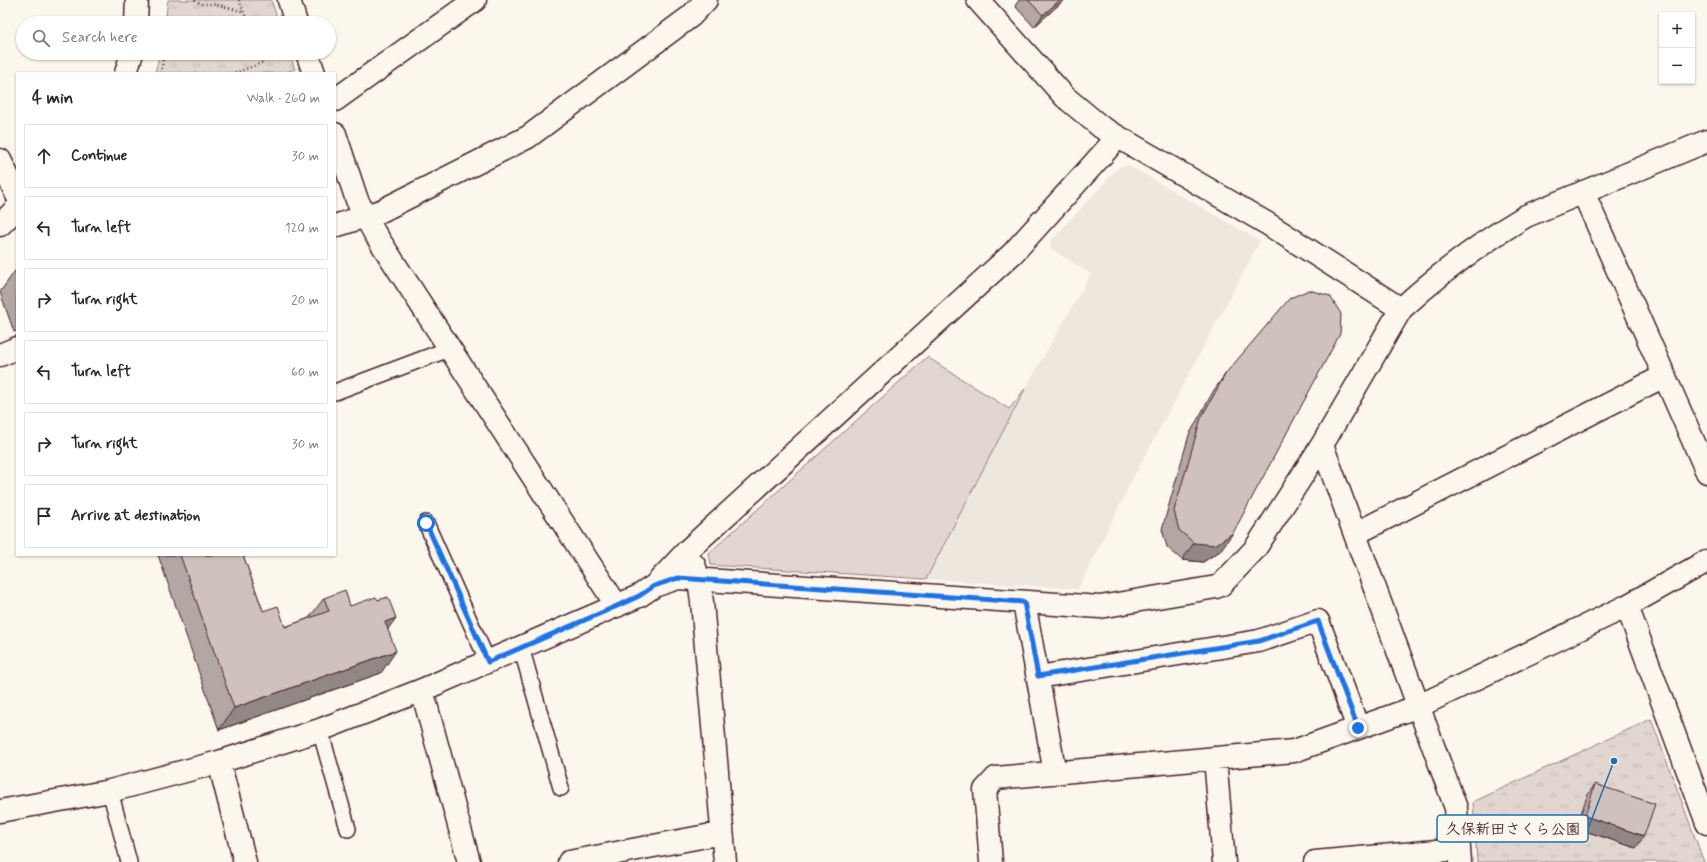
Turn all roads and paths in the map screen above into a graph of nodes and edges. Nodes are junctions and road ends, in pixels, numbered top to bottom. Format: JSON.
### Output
{"nodes":[{"id":1,"x":137,"y":0,"type":"edge"},
{"id":2,"x":196,"y":0,"type":"edge"},
{"id":3,"x":239,"y":0,"type":"edge"},
{"id":4,"x":289,"y":0,"type":"edge"},
{"id":5,"x":475,"y":0,"type":"edge"},
{"id":6,"x":706,"y":0,"type":"edge"},
{"id":7,"x":984,"y":2,"type":"edge"},
{"id":8,"x":244,"y":12,"type":"junction"},
{"id":9,"x":136,"y":16,"type":"edge"},
{"id":10,"x":245,"y":16,"type":"edge"},
{"id":11,"x":294,"y":16,"type":"edge"},
{"id":12,"x":130,"y":60,"type":"edge"},
{"id":13,"x":163,"y":60,"type":"edge"},
{"id":14,"x":263,"y":60,"type":"edge"},
{"id":15,"x":309,"y":60,"type":"edge"},
{"id":16,"x":126,"y":72,"type":"edge"},
{"id":17,"x":161,"y":72,"type":"edge"},
{"id":18,"x":238,"y":72,"type":"edge"},
{"id":19,"x":314,"y":72,"type":"edge"},
{"id":20,"x":336,"y":99,"type":"edge"},
{"id":21,"x":336,"y":137,"type":"edge"},
{"id":22,"x":1118,"y":137,"type":"junction"},
{"id":23,"x":1707,"y":140,"type":"edge"},
{"id":24,"x":0,"y":160,"type":"edge"},
{"id":25,"x":16,"y":192,"type":"edge"},
{"id":26,"x":1583,"y":192,"type":"junction"},
{"id":27,"x":16,"y":209,"type":"edge"},
{"id":28,"x":365,"y":215,"type":"junction"},
{"id":29,"x":0,"y":225,"type":"edge"},
{"id":30,"x":336,"y":226,"type":"edge"},
{"id":31,"x":1401,"y":309,"type":"junction"},
{"id":32,"x":16,"y":348,"type":"edge"},
{"id":33,"x":450,"y":349,"type":"junction"},
{"id":34,"x":0,"y":355,"type":"edge"},
{"id":35,"x":1664,"y":376,"type":"junction"},
{"id":36,"x":336,"y":392,"type":"edge"},
{"id":37,"x":1322,"y":445,"type":"junction"},
{"id":38,"x":1707,"y":472,"type":"edge"},
{"id":39,"x":426,"y":523,"type":"dead end"},
{"id":40,"x":1355,"y":534,"type":"junction"},
{"id":41,"x":688,"y":550,"type":"junction"},
{"id":42,"x":1707,"y":561,"type":"edge"},
{"id":43,"x":699,"y":580,"type":"junction"},
{"id":44,"x":654,"y":586,"type":"junction"},
{"id":45,"x":1024,"y":602,"type":"junction"},
{"id":46,"x":617,"y":606,"type":"junction"},
{"id":47,"x":1627,"y":606,"type":"junction"},
{"id":48,"x":521,"y":647,"type":"junction"},
{"id":49,"x":488,"y":662,"type":"junction"},
{"id":50,"x":1038,"y":676,"type":"junction"},
{"id":51,"x":422,"y":690,"type":"junction"},
{"id":52,"x":1419,"y":706,"type":"junction"},
{"id":53,"x":1358,"y":728,"type":"junction"},
{"id":54,"x":320,"y":730,"type":"junction"},
{"id":55,"x":1215,"y":758,"type":"junction"},
{"id":56,"x":219,"y":762,"type":"junction"},
{"id":57,"x":1055,"y":773,"type":"junction"},
{"id":58,"x":561,"y":788,"type":"dead end"},
{"id":59,"x":110,"y":791,"type":"junction"},
{"id":60,"x":0,"y":811,"type":"edge"},
{"id":61,"x":1707,"y":824,"type":"edge"},
{"id":62,"x":348,"y":829,"type":"dead end"},
{"id":63,"x":722,"y":833,"type":"junction"},
{"id":64,"x":1459,"y":855,"type":"edge"},
{"id":65,"x":129,"y":862,"type":"edge"},
{"id":66,"x":245,"y":862,"type":"edge"},
{"id":67,"x":469,"y":862,"type":"edge"},
{"id":68,"x":569,"y":862,"type":"edge"},
{"id":69,"x":725,"y":862,"type":"edge"},
{"id":70,"x":992,"y":862,"type":"edge"},
{"id":71,"x":1224,"y":862,"type":"edge"},
{"id":72,"x":1315,"y":862,"type":"edge"}],
"edges":[{"from":1,"to":9,"type":"street"},
{"from":2,"to":8,"type":"path"},
{"from":3,"to":8,"type":"path"},
{"from":4,"to":11,"type":"street"},
{"from":5,"to":20,"type":"street"},
{"from":6,"to":28,"type":"street"},
{"from":7,"to":22,"type":"street"},
{"from":8,"to":10,"type":"path"},
{"from":12,"to":16,"type":"street"},
{"from":13,"to":17,"type":"path"},
{"from":14,"to":18,"type":"path"},
{"from":15,"to":19,"type":"street"},
{"from":21,"to":28,"type":"street"},
{"from":22,"to":31,"type":"street"},
{"from":22,"to":41,"type":"street"},
{"from":23,"to":26,"type":"street"},
{"from":24,"to":25,"type":"street"},
{"from":26,"to":31,"type":"street"},
{"from":26,"to":35,"type":"street"},
{"from":27,"to":29,"type":"street"},
{"from":28,"to":30,"type":"street"},
{"from":28,"to":33,"type":"street"},
{"from":31,"to":37,"type":"street"},
{"from":32,"to":34,"type":"street"},
{"from":33,"to":36,"type":"lane"},
{"from":33,"to":46,"type":"street"},
{"from":35,"to":38,"type":"street"},
{"from":35,"to":40,"type":"street"},
{"from":37,"to":40,"type":"street"},
{"from":37,"to":45,"type":"street"},
{"from":39,"to":49,"type":"lane"},
{"from":40,"to":52,"type":"street"},
{"from":41,"to":43,"type":"street"},
{"from":41,"to":44,"type":"street"},
{"from":42,"to":47,"type":"street"},
{"from":43,"to":44,"type":"street"},
{"from":43,"to":45,"type":"street"},
{"from":43,"to":63,"type":"street"},
{"from":44,"to":46,"type":"street"},
{"from":45,"to":50,"type":"street"},
{"from":46,"to":48,"type":"street"},
{"from":47,"to":52,"type":"street"},
{"from":47,"to":61,"type":"street"},
{"from":48,"to":49,"type":"street"},
{"from":48,"to":58,"type":"lane"},
{"from":49,"to":51,"type":"street"},
{"from":50,"to":53,"type":"street"},
{"from":50,"to":57,"type":"street"},
{"from":51,"to":54,"type":"street"},
{"from":51,"to":67,"type":"street"},
{"from":52,"to":53,"type":"street"},
{"from":52,"to":64,"type":"street"},
{"from":53,"to":55,"type":"street"},
{"from":54,"to":56,"type":"street"},
{"from":54,"to":62,"type":"lane"},
{"from":55,"to":57,"type":"street"},
{"from":55,"to":71,"type":"street"},
{"from":56,"to":59,"type":"street"},
{"from":56,"to":66,"type":"street"},
{"from":57,"to":70,"type":"street"},
{"from":59,"to":60,"type":"street"},
{"from":59,"to":65,"type":"lane"},
{"from":63,"to":68,"type":"street"},
{"from":63,"to":69,"type":"street"},
{"from":64,"to":72,"type":"street"}]}
